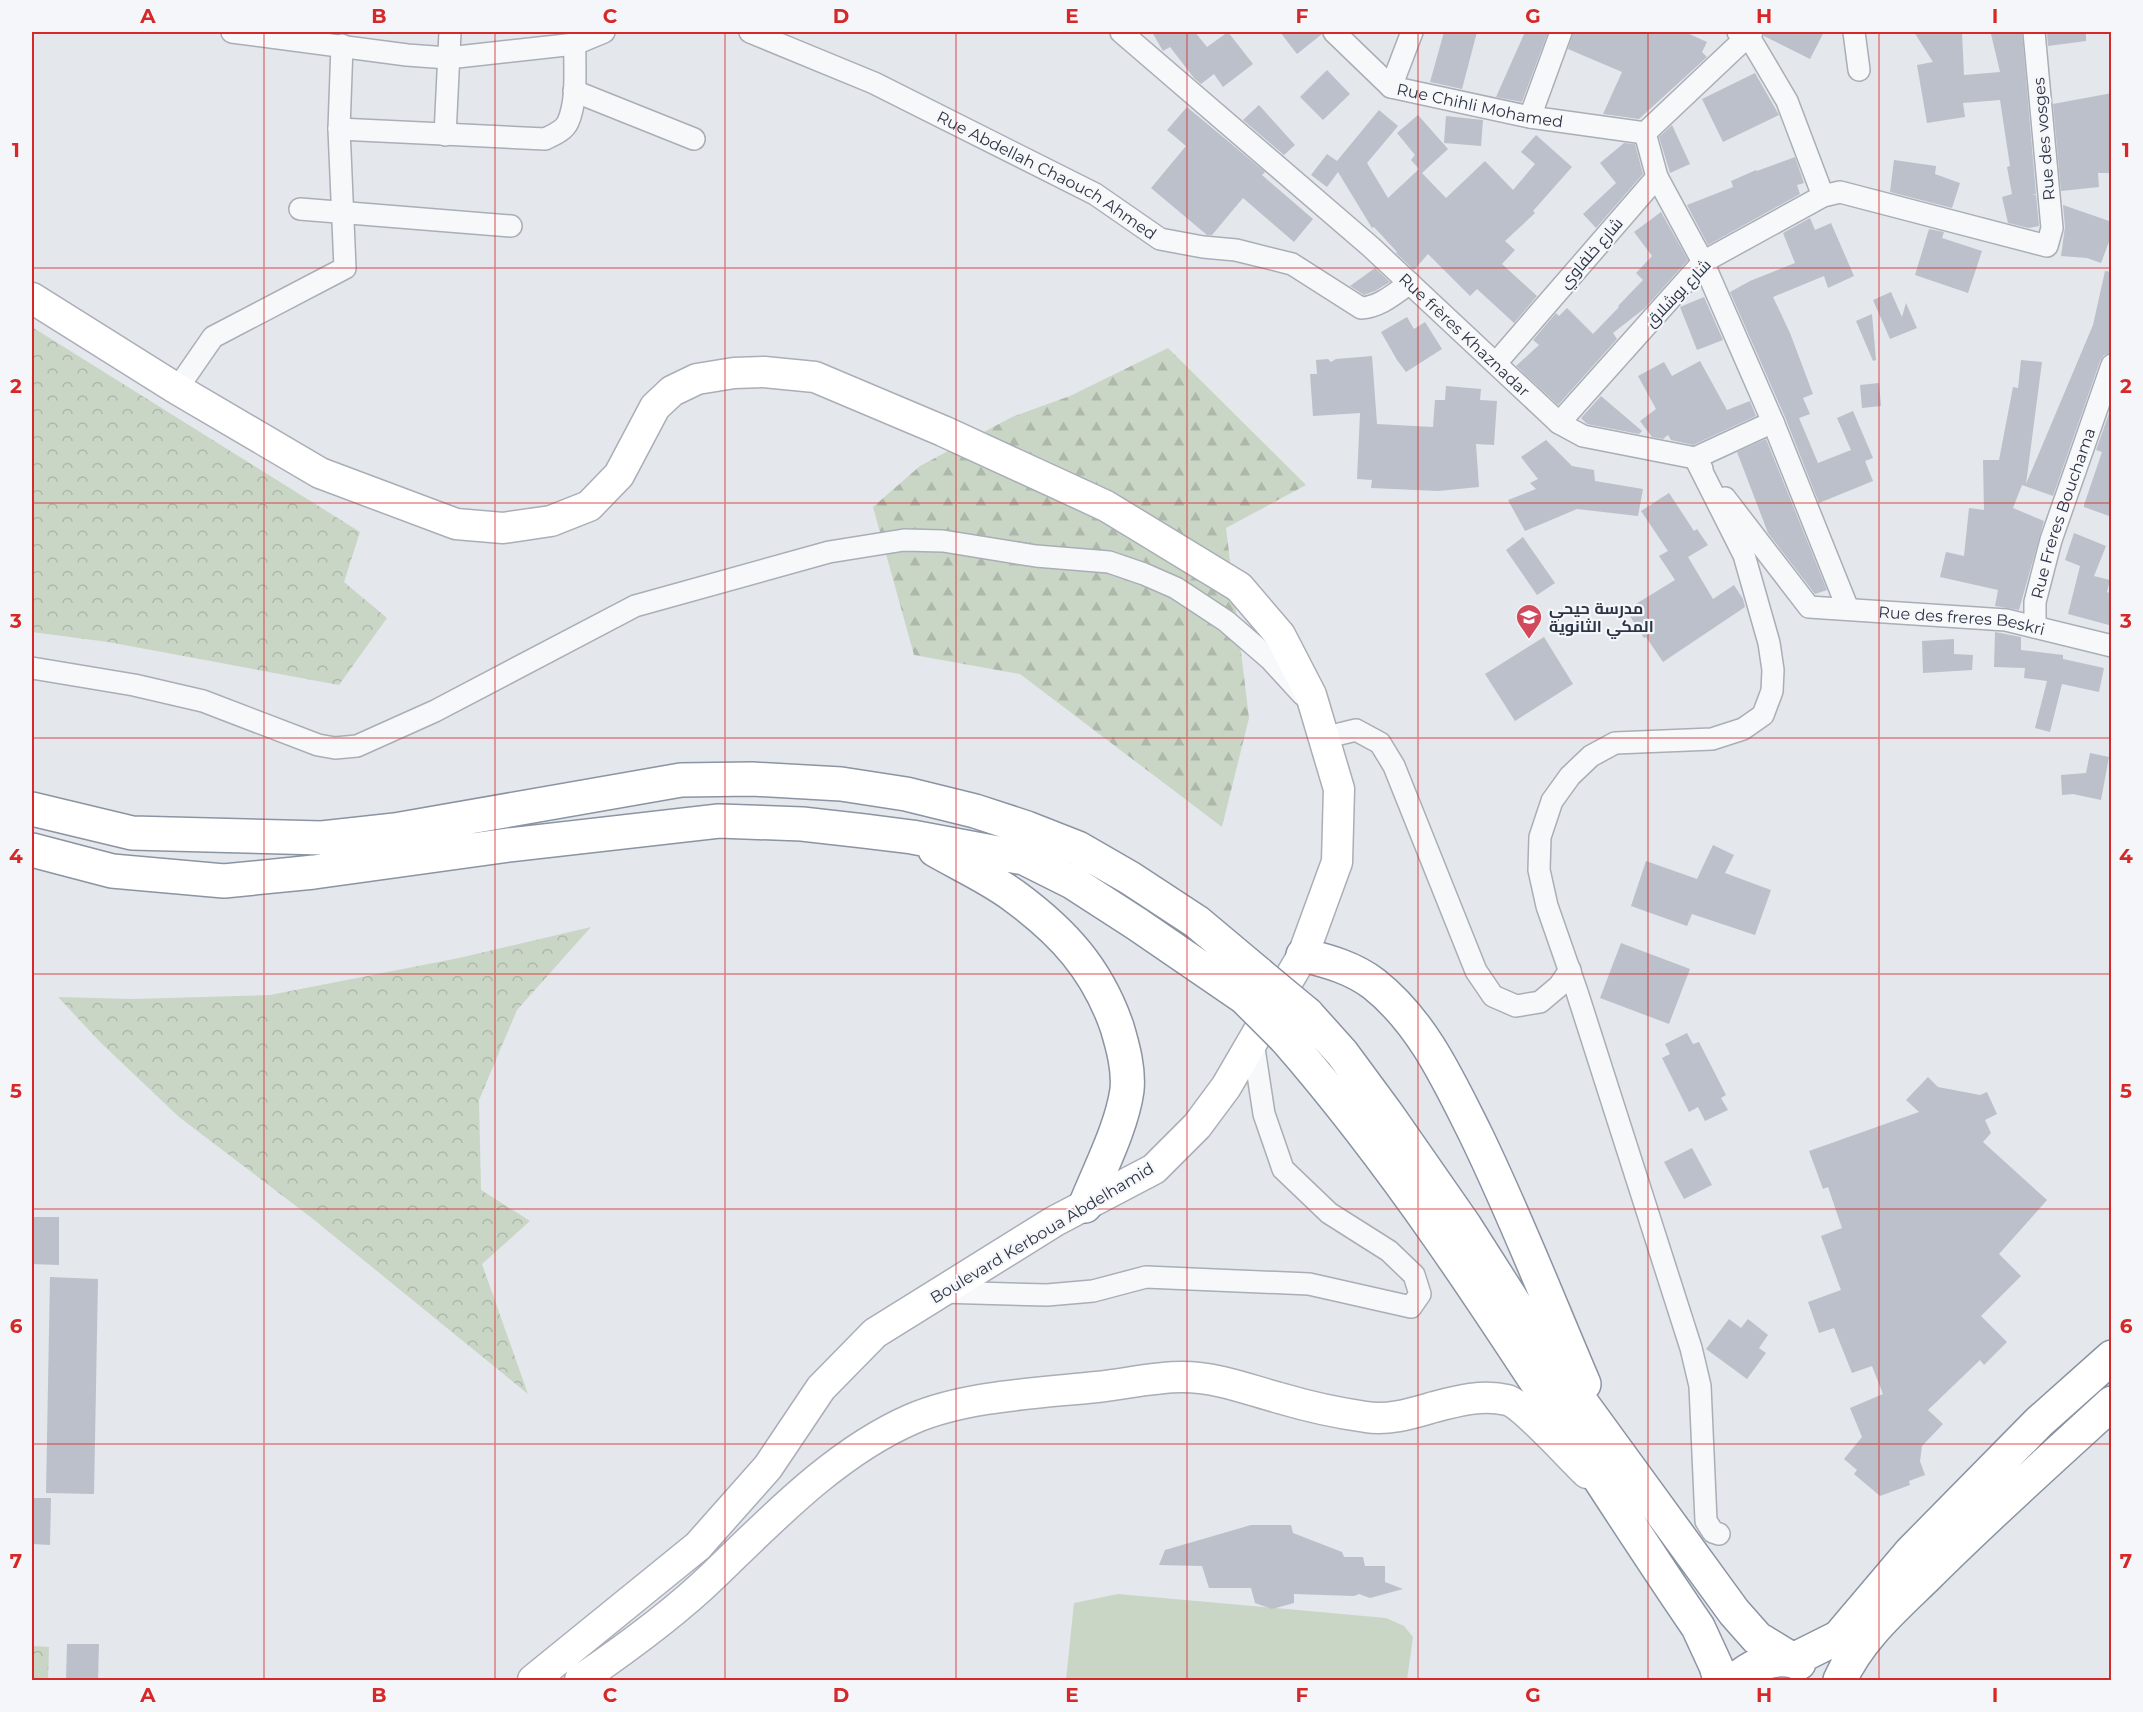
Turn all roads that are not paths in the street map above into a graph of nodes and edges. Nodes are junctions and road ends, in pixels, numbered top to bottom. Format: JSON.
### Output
{"nodes":[{"id":1,"x":232,"y":32,"type":"edge"},
{"id":2,"x":450,"y":32,"type":"edge"},
{"id":3,"x":604,"y":32,"type":"edge"},
{"id":4,"x":750,"y":32,"type":"edge"},
{"id":5,"x":1121,"y":32,"type":"edge"},
{"id":6,"x":1334,"y":32,"type":"edge"},
{"id":7,"x":1412,"y":32,"type":"edge"},
{"id":8,"x":1561,"y":32,"type":"edge"},
{"id":9,"x":1854,"y":32,"type":"edge"},
{"id":10,"x":2034,"y":32,"type":"edge"},
{"id":11,"x":1746,"y":33,"type":"edge"},
{"id":12,"x":575,"y":44,"type":"junction"},
{"id":13,"x":342,"y":45,"type":"junction"},
{"id":14,"x":448,"y":58,"type":"junction"},
{"id":15,"x":1859,"y":70,"type":"dead end"},
{"id":16,"x":1391,"y":87,"type":"junction"},
{"id":17,"x":574,"y":91,"type":"junction"},
{"id":18,"x":1530,"y":117,"type":"junction"},
{"id":19,"x":339,"y":129,"type":"junction"},
{"id":20,"x":1645,"y":133,"type":"junction"},
{"id":21,"x":445,"y":135,"type":"junction"},
{"id":22,"x":694,"y":139,"type":"dead end"},
{"id":23,"x":1657,"y":177,"type":"junction"},
{"id":24,"x":1823,"y":196,"type":"junction"},
{"id":25,"x":300,"y":208,"type":"dead end"},
{"id":26,"x":341,"y":212,"type":"junction"},
{"id":27,"x":512,"y":226,"type":"dead end"},
{"id":28,"x":1703,"y":262,"type":"junction"},
{"id":29,"x":1410,"y":283,"type":"junction"},
{"id":30,"x":32,"y":298,"type":"edge"},
{"id":31,"x":1496,"y":363,"type":"junction"},
{"id":32,"x":2112,"y":364,"type":"edge"},
{"id":33,"x":177,"y":389,"type":"junction"},
{"id":34,"x":1773,"y":422,"type":"junction"},
{"id":35,"x":1559,"y":423,"type":"junction"},
{"id":36,"x":1695,"y":458,"type":"junction"},
{"id":37,"x":1848,"y":609,"type":"junction"},
{"id":38,"x":2035,"y":627,"type":"junction"},
{"id":39,"x":2112,"y":646,"type":"edge"},
{"id":40,"x":32,"y":668,"type":"edge"},
{"id":41,"x":1314,"y":706,"type":"junction"},
{"id":42,"x":1323,"y":738,"type":"junction"},
{"id":43,"x":32,"y":809,"type":"edge"},
{"id":44,"x":912,"y":837,"type":"junction"},
{"id":45,"x":32,"y":850,"type":"edge"},
{"id":46,"x":1303,"y":955,"type":"junction"},
{"id":47,"x":1570,"y":970,"type":"junction"},
{"id":48,"x":1252,"y":986,"type":"junction"},
{"id":49,"x":1269,"y":1040,"type":"junction"},
{"id":50,"x":1085,"y":1206,"type":"junction"},
{"id":51,"x":940,"y":1292,"type":"junction"},
{"id":52,"x":2112,"y":1357,"type":"edge"},
{"id":53,"x":2112,"y":1403,"type":"edge"},
{"id":54,"x":1610,"y":1440,"type":"junction"},
{"id":55,"x":1611,"y":1495,"type":"junction"},
{"id":56,"x":717,"y":1524,"type":"junction"},
{"id":57,"x":1719,"y":1534,"type":"dead end"},
{"id":58,"x":741,"y":1548,"type":"junction"},
{"id":59,"x":1793,"y":1660,"type":"junction"},
{"id":60,"x":533,"y":1680,"type":"edge"},
{"id":61,"x":580,"y":1680,"type":"edge"},
{"id":62,"x":1720,"y":1680,"type":"edge"},
{"id":63,"x":1735,"y":1680,"type":"edge"},
{"id":64,"x":1828,"y":1680,"type":"edge"},
{"id":65,"x":1840,"y":1680,"type":"edge"}],
"edges":[{"from":1,"to":13,"type":"street"},
{"from":2,"to":14,"type":"street"},
{"from":3,"to":12,"type":"street"},
{"from":4,"to":29,"type":"street","name":"Rue Abdellah Chaouch Ahmed"},
{"from":5,"to":29,"type":"street","name":"Rue frères Khaznadar"},
{"from":6,"to":16,"type":"street","name":"Rue Chihli Mohamed"},
{"from":7,"to":16,"type":"street"},
{"from":8,"to":18,"type":"street"},
{"from":9,"to":15,"type":"street"},
{"from":10,"to":24,"type":"street","name":"Rue des vosges"},
{"from":11,"to":20,"type":"street"},
{"from":11,"to":24,"type":"street"},
{"from":12,"to":14,"type":"street"},
{"from":12,"to":17,"type":"street"},
{"from":13,"to":14,"type":"street"},
{"from":13,"to":19,"type":"street"},
{"from":14,"to":21,"type":"street"},
{"from":16,"to":18,"type":"street","name":"Rue Chihli Mohamed"},
{"from":17,"to":21,"type":"street"},
{"from":17,"to":22,"type":"street"},
{"from":18,"to":20,"type":"street","name":"Rue Chihli Mohamed"},
{"from":19,"to":21,"type":"street"},
{"from":19,"to":26,"type":"street"},
{"from":20,"to":23,"type":"street"},
{"from":23,"to":28,"type":"street"},
{"from":23,"to":31,"type":"street","name":"شارع خلفاوي"},
{"from":24,"to":28,"type":"street","name":"شارع بوشلاق"},
{"from":25,"to":26,"type":"street"},
{"from":26,"to":27,"type":"street"},
{"from":26,"to":33,"type":"street"},
{"from":28,"to":34,"type":"street"},
{"from":28,"to":35,"type":"street","name":"شارع بوشلاق"},
{"from":29,"to":31,"type":"street","name":"Rue frères Khaznadar"},
{"from":30,"to":33,"type":"main road","name":"Boulevard Kerboua Abdelhamid"},
{"from":31,"to":35,"type":"street","name":"Rue frères Khaznadar"},
{"from":32,"to":38,"type":"street","name":"Rue Freres Bouchama"},
{"from":33,"to":41,"type":"main road","name":"Boulevard Kerboua Abdelhamid"},
{"from":34,"to":36,"type":"street"},
{"from":34,"to":37,"type":"street"},
{"from":35,"to":36,"type":"street","name":"Rue frères Khaznadar"},
{"from":36,"to":37,"type":"street","name":"Rue des freres Beskri"},
{"from":36,"to":47,"type":"street"},
{"from":37,"to":38,"type":"street","name":"Rue des freres Beskri"},
{"from":38,"to":39,"type":"street","name":"Rue des freres Beskri"},
{"from":40,"to":41,"type":"street"},
{"from":41,"to":42,"type":"main road","name":"Boulevard Kerboua Abdelhamid"},
{"from":42,"to":46,"type":"main road","name":"Boulevard Kerboua Abdelhamid"},
{"from":42,"to":47,"type":"street"},
{"from":43,"to":48,"type":"highway"},
{"from":44,"to":45,"type":"highway"},
{"from":44,"to":48,"type":"highway"},
{"from":44,"to":50,"type":"highway"},
{"from":46,"to":49,"type":"main road","name":"Boulevard Kerboua Abdelhamid"},
{"from":46,"to":54,"type":"highway"},
{"from":47,"to":57,"type":"street"},
{"from":48,"to":49,"type":"highway","bridge":true},
{"from":48,"to":54,"type":"highway","bridge":true},
{"from":49,"to":50,"type":"main road","name":"Boulevard Kerboua Abdelhamid"},
{"from":49,"to":51,"type":"street"},
{"from":49,"to":55,"type":"highway"},
{"from":50,"to":51,"type":"main road","name":"Boulevard Kerboua Abdelhamid"},
{"from":51,"to":56,"type":"main road","name":"Boulevard Kerboua Abdelhamid"},
{"from":52,"to":59,"type":"highway"},
{"from":53,"to":65,"type":"highway"},
{"from":54,"to":59,"type":"highway"},
{"from":55,"to":58,"type":"main road"},
{"from":55,"to":62,"type":"highway"},
{"from":56,"to":58,"type":"main road"},
{"from":56,"to":60,"type":"main road","name":"Boulevard Kerboua Abdelhamid"},
{"from":58,"to":61,"type":"main road"},
{"from":59,"to":63,"type":"highway"},
{"from":59,"to":64,"type":"highway"}]}
